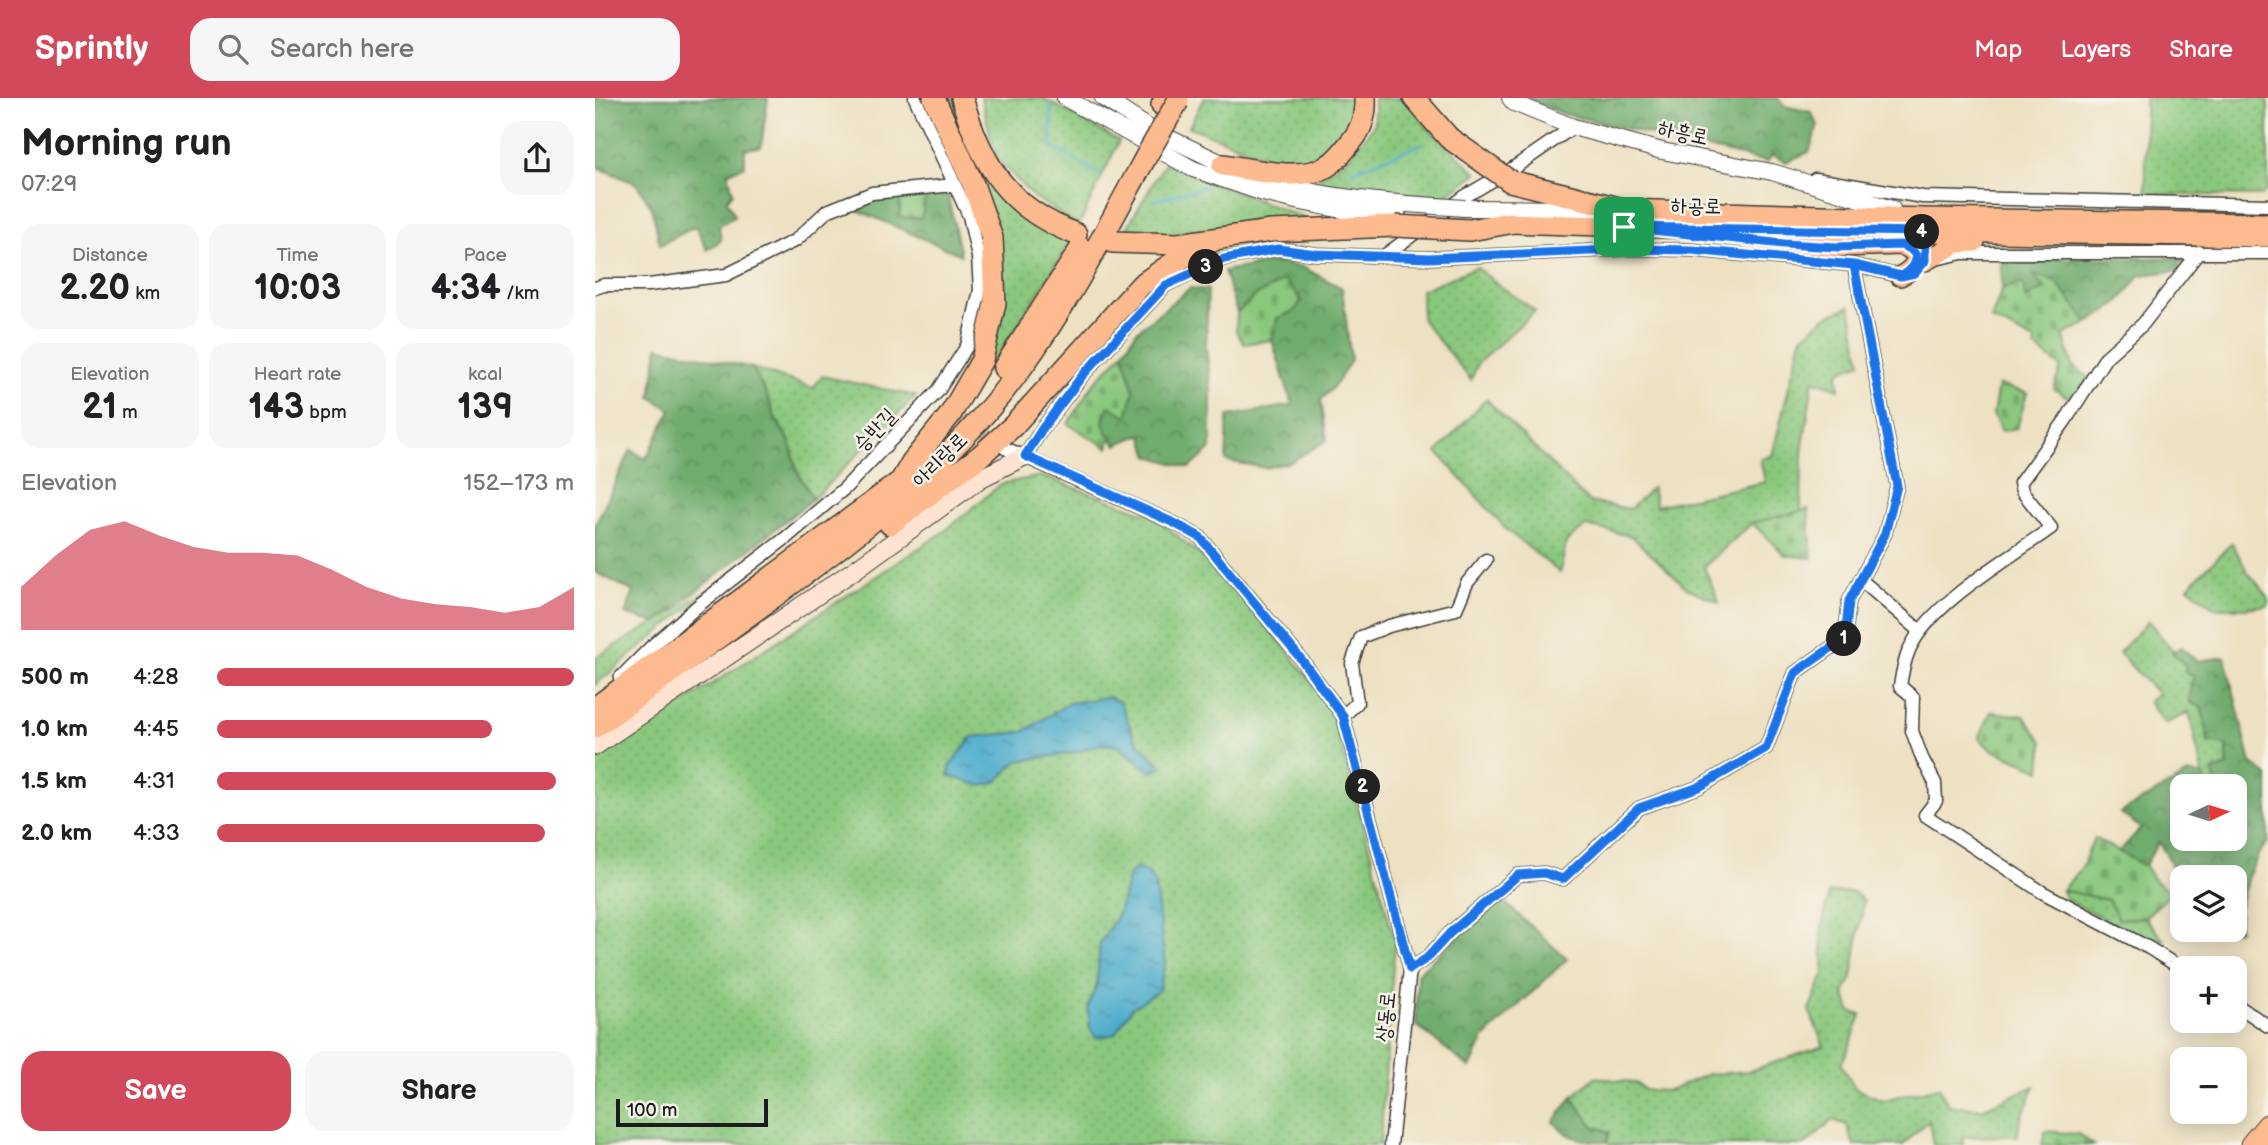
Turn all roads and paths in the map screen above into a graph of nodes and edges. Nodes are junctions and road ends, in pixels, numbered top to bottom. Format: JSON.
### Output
{"nodes":[{"id":1,"x":915,"y":98,"type":"edge"},
{"id":2,"x":934,"y":98,"type":"edge"},
{"id":3,"x":962,"y":98,"type":"edge"},
{"id":4,"x":1065,"y":98,"type":"edge"},
{"id":5,"x":1103,"y":98,"type":"edge"},
{"id":6,"x":1365,"y":98,"type":"edge"},
{"id":7,"x":1414,"y":98,"type":"edge"},
{"id":8,"x":1510,"y":98,"type":"edge"},
{"id":9,"x":1171,"y":101,"type":"edge"},
{"id":10,"x":1573,"y":127,"type":"junction"},
{"id":11,"x":1143,"y":150,"type":"junction"},
{"id":12,"x":1223,"y":165,"type":"junction"},
{"id":13,"x":1772,"y":172,"type":"junction"},
{"id":14,"x":954,"y":185,"type":"junction"},
{"id":15,"x":2268,"y":205,"type":"edge"},
{"id":16,"x":1400,"y":215,"type":"junction"},
{"id":17,"x":1892,"y":217,"type":"junction"},
{"id":18,"x":1624,"y":218,"type":"junction"},
{"id":19,"x":1458,"y":219,"type":"junction"},
{"id":20,"x":1509,"y":223,"type":"joint"},
{"id":21,"x":2268,"y":223,"type":"edge"},
{"id":22,"x":1924,"y":225,"type":"junction"},
{"id":23,"x":1076,"y":234,"type":"dead end"},
{"id":24,"x":2062,"y":234,"type":"junction"},
{"id":25,"x":2268,"y":237,"type":"edge"},
{"id":26,"x":1216,"y":239,"type":"junction"},
{"id":27,"x":1113,"y":242,"type":"dead end"},
{"id":28,"x":2199,"y":253,"type":"junction"},
{"id":29,"x":2268,"y":253,"type":"edge"},
{"id":30,"x":1383,"y":256,"type":"junction"},
{"id":31,"x":1925,"y":261,"type":"junction"},
{"id":32,"x":1854,"y":265,"type":"junction"},
{"id":33,"x":1901,"y":276,"type":"junction"},
{"id":34,"x":595,"y":288,"type":"edge"},
{"id":35,"x":931,"y":399,"type":"junction"},
{"id":36,"x":944,"y":407,"type":"tunnel mouth"},
{"id":37,"x":1005,"y":448,"type":"tunnel mouth"},
{"id":38,"x":1025,"y":456,"type":"junction"},
{"id":39,"x":901,"y":481,"type":"junction"},
{"id":40,"x":1486,"y":560,"type":"dead end"},
{"id":41,"x":807,"y":573,"type":"junction"},
{"id":42,"x":1861,"y":580,"type":"junction"},
{"id":43,"x":1920,"y":631,"type":"junction"},
{"id":44,"x":595,"y":698,"type":"edge"},
{"id":45,"x":595,"y":708,"type":"edge"},
{"id":46,"x":1343,"y":716,"type":"junction"},
{"id":47,"x":595,"y":727,"type":"edge"},
{"id":48,"x":595,"y":747,"type":"edge"},
{"id":49,"x":2170,"y":961,"type":"edge"},
{"id":50,"x":1410,"y":969,"type":"junction"},
{"id":51,"x":2247,"y":1012,"type":"edge"},
{"id":52,"x":2268,"y":1026,"type":"edge"},
{"id":53,"x":2268,"y":1126,"type":"edge"},
{"id":54,"x":1391,"y":1145,"type":"edge"},
{"id":55,"x":2252,"y":1145,"type":"edge"}],
"edges":[{"from":1,"to":14,"type":"street","name":"승반길"},
{"from":2,"to":39,"type":"highway"},
{"from":3,"to":23,"type":"highway"},
{"from":4,"to":16,"type":"street"},
{"from":5,"to":12,"type":"street"},
{"from":6,"to":12,"type":"highway"},
{"from":7,"to":18,"type":"highway","bridge":true},
{"from":8,"to":10,"type":"street","name":"하흥로"},
{"from":9,"to":11,"type":"highway","name":"아리랑로","bridge":true},
{"from":10,"to":13,"type":"street","name":"하흥로"},
{"from":10,"to":30,"type":"street"},
{"from":11,"to":39,"type":"highway","name":"아리랑로"},
{"from":11,"to":41,"type":"highway","name":"아리랑로"},
{"from":12,"to":16,"type":"street"},
{"from":13,"to":15,"type":"street"},
{"from":13,"to":17,"type":"street","name":"하흥로"},
{"from":14,"to":34,"type":"street"},
{"from":14,"to":35,"type":"street","name":"승반길"},
{"from":16,"to":19,"type":"highway","bridge":true},
{"from":16,"to":26,"type":"highway"},
{"from":17,"to":18,"type":"main road","name":"하공로"},
{"from":17,"to":22,"type":"main road","name":"하공로"},
{"from":18,"to":19,"type":"street","name":"하공로"},
{"from":18,"to":20,"type":"main road","name":"하공로"},
{"from":18,"to":22,"type":"main road","name":"하공로"},
{"from":18,"to":33,"type":"main road"},
{"from":19,"to":20,"type":"highway"},
{"from":21,"to":22,"type":"main road","name":"하공로"},
{"from":22,"to":24,"type":"main road","name":"하공로"},
{"from":22,"to":31,"type":"street"},
{"from":24,"to":25,"type":"main road","name":"하공로"},
{"from":24,"to":31,"type":"main road"},
{"from":26,"to":27,"type":"highway"},
{"from":26,"to":41,"type":"highway"},
{"from":28,"to":29,"type":"street"},
{"from":28,"to":31,"type":"street"},
{"from":28,"to":43,"type":"street"},
{"from":30,"to":32,"type":"street"},
{"from":30,"to":38,"type":"street"},
{"from":31,"to":33,"type":"street"},
{"from":32,"to":33,"type":"street"},
{"from":32,"to":42,"type":"street"},
{"from":35,"to":36,"type":"street"},
{"from":35,"to":44,"type":"street","name":"승반길"},
{"from":37,"to":38,"type":"street","name":"상동로"},
{"from":38,"to":46,"type":"street","name":"상동로"},
{"from":38,"to":48,"type":"main road"},
{"from":39,"to":45,"type":"highway","name":"아리랑로"},
{"from":40,"to":46,"type":"street"},
{"from":41,"to":47,"type":"highway","name":"아리랑로"},
{"from":42,"to":43,"type":"street"},
{"from":42,"to":50,"type":"street"},
{"from":43,"to":49,"type":"street"},
{"from":46,"to":50,"type":"street","name":"상동로"},
{"from":50,"to":54,"type":"street","name":"상동로"},
{"from":51,"to":52,"type":"street"},
{"from":53,"to":55,"type":"highway"}]}
